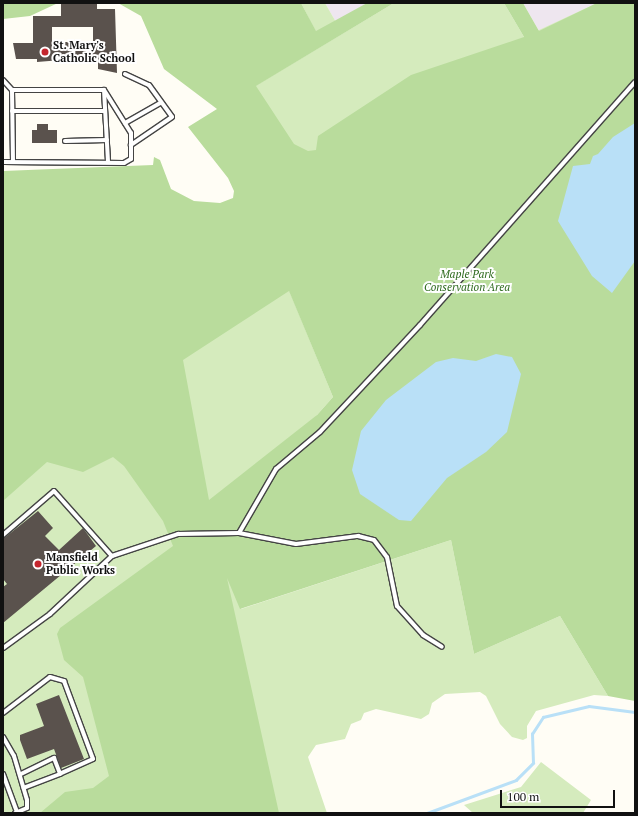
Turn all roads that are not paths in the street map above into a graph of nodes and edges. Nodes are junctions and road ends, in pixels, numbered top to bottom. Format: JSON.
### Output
{"nodes":[{"id":1,"x":125,"y":74,"type":"dead end"},
{"id":2,"x":3,"y":80,"type":"edge"},
{"id":3,"x":635,"y":82,"type":"edge"},
{"id":4,"x":12,"y":90,"type":"junction"},
{"id":5,"x":104,"y":90,"type":"junction"},
{"id":6,"x":160,"y":103,"type":"junction"},
{"id":7,"x":12,"y":111,"type":"junction"},
{"id":8,"x":105,"y":111,"type":"junction"},
{"id":9,"x":125,"y":123,"type":"junction"},
{"id":10,"x":107,"y":140,"type":"junction"},
{"id":11,"x":65,"y":141,"type":"dead end"},
{"id":12,"x":131,"y":145,"type":"junction"},
{"id":13,"x":3,"y":162,"type":"edge"},
{"id":14,"x":13,"y":162,"type":"junction"},
{"id":15,"x":108,"y":162,"type":"junction"},
{"id":16,"x":240,"y":533,"type":"junction"},
{"id":17,"x":3,"y":535,"type":"edge"},
{"id":18,"x":112,"y":556,"type":"junction"},
{"id":19,"x":442,"y":647,"type":"dead end"},
{"id":20,"x":3,"y":648,"type":"edge"},
{"id":21,"x":3,"y":712,"type":"edge"},
{"id":22,"x":3,"y":736,"type":"edge"},
{"id":23,"x":3,"y":774,"type":"edge"},
{"id":24,"x":21,"y":774,"type":"junction"},
{"id":25,"x":60,"y":774,"type":"junction"},
{"id":26,"x":24,"y":788,"type":"junction"},
{"id":27,"x":16,"y":813,"type":"edge"}],
"edges":[{"from":1,"to":6,"type":"lane"},
{"from":2,"to":4,"type":"lane"},
{"from":3,"to":16,"type":"lane"},
{"from":4,"to":5,"type":"lane"},
{"from":4,"to":7,"type":"lane"},
{"from":5,"to":8,"type":"lane"},
{"from":5,"to":9,"type":"lane"},
{"from":6,"to":9,"type":"lane"},
{"from":6,"to":12,"type":"lane"},
{"from":7,"to":8,"type":"lane"},
{"from":7,"to":14,"type":"lane"},
{"from":8,"to":10,"type":"lane"},
{"from":9,"to":12,"type":"lane"},
{"from":10,"to":11,"type":"lane"},
{"from":10,"to":15,"type":"lane"},
{"from":12,"to":15,"type":"lane"},
{"from":13,"to":14,"type":"lane"},
{"from":14,"to":15,"type":"lane"},
{"from":16,"to":18,"type":"lane"},
{"from":16,"to":19,"type":"lane"},
{"from":17,"to":18,"type":"lane"},
{"from":18,"to":20,"type":"lane"},
{"from":21,"to":25,"type":"lane"},
{"from":22,"to":24,"type":"lane"},
{"from":23,"to":27,"type":"lane"},
{"from":24,"to":25,"type":"lane"},
{"from":24,"to":26,"type":"lane"},
{"from":25,"to":26,"type":"lane"},
{"from":26,"to":27,"type":"lane"}]}
